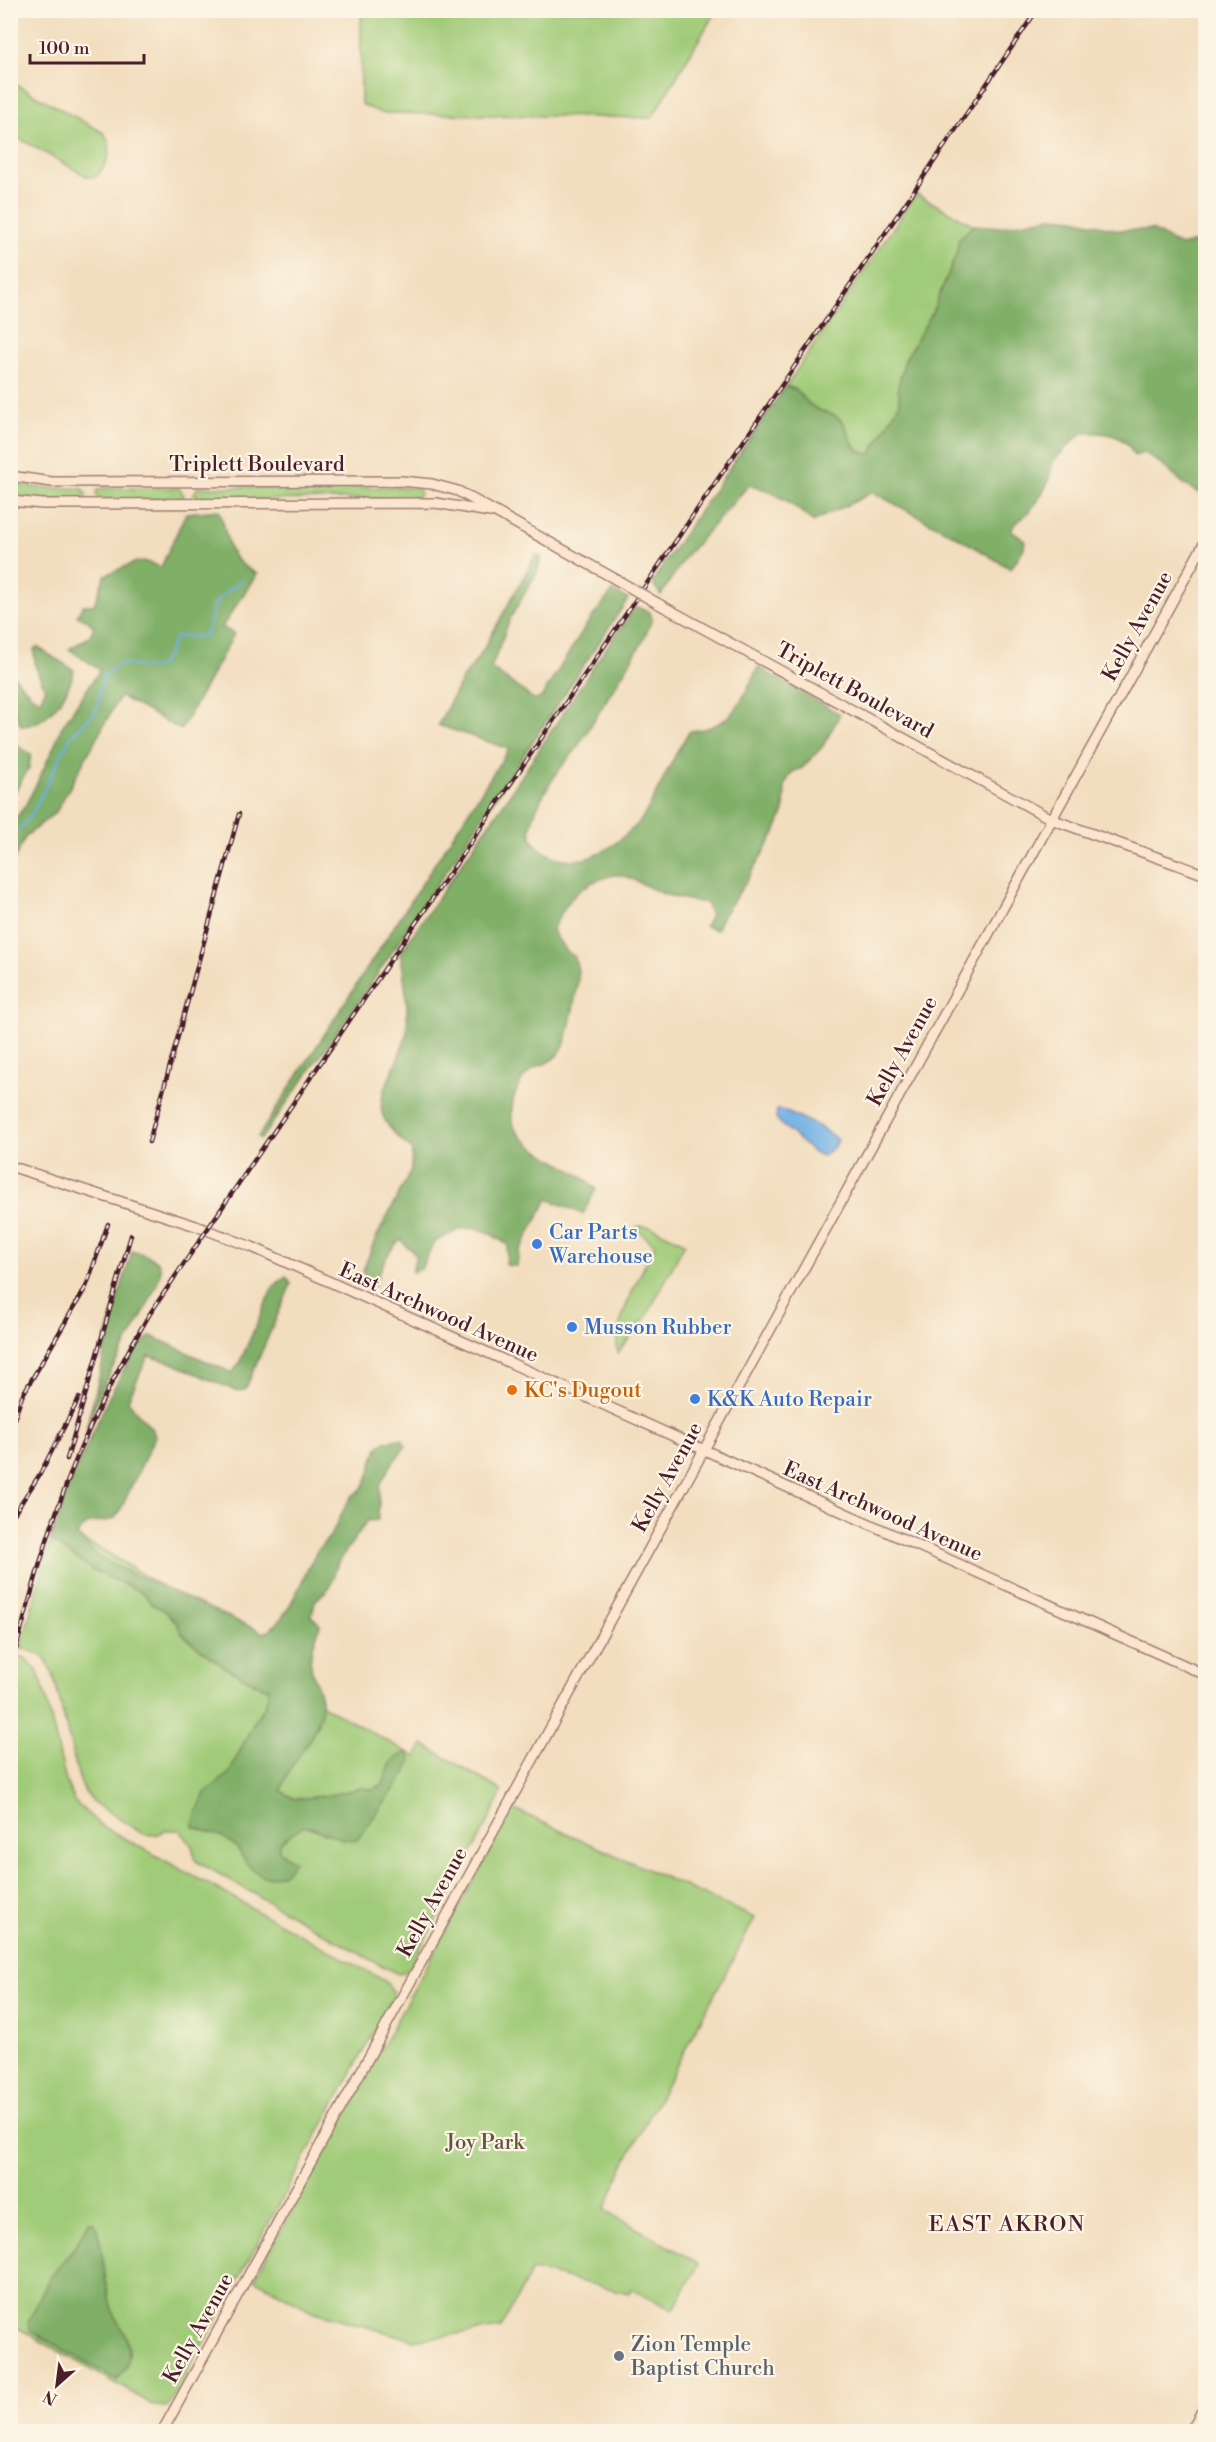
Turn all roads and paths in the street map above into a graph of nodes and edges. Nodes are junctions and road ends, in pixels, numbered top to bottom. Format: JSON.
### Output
{"nodes":[{"id":1,"x":10,"y":476,"type":"edge"},
{"id":2,"x":10,"y":501,"type":"edge"},
{"id":3,"x":498,"y":514,"type":"junction"},
{"id":4,"x":1206,"y":540,"type":"edge"},
{"id":5,"x":1051,"y":819,"type":"junction"},
{"id":6,"x":1206,"y":875,"type":"edge"},
{"id":7,"x":10,"y":1166,"type":"edge"},
{"id":8,"x":703,"y":1450,"type":"junction"},
{"id":9,"x":1206,"y":1675,"type":"edge"},
{"id":10,"x":1206,"y":2404,"type":"edge"},
{"id":11,"x":162,"y":2432,"type":"edge"},
{"id":12,"x":1190,"y":2432,"type":"edge"}],
"edges":[{"from":1,"to":3,"type":"main road","name":"Triplett Boulevard"},
{"from":2,"to":3,"type":"main road","name":"Triplett Boulevard"},
{"from":3,"to":5,"type":"main road","name":"Triplett Boulevard","bridge":true},
{"from":4,"to":5,"type":"main road","name":"Kelly Avenue"},
{"from":5,"to":6,"type":"main road","name":"Triplett Boulevard"},
{"from":5,"to":8,"type":"main road","name":"Kelly Avenue"},
{"from":7,"to":8,"type":"main road","name":"East Archwood Avenue"},
{"from":8,"to":9,"type":"main road","name":"East Archwood Avenue"},
{"from":8,"to":11,"type":"main road","name":"Kelly Avenue"},
{"from":10,"to":12,"type":"main road"}]}
